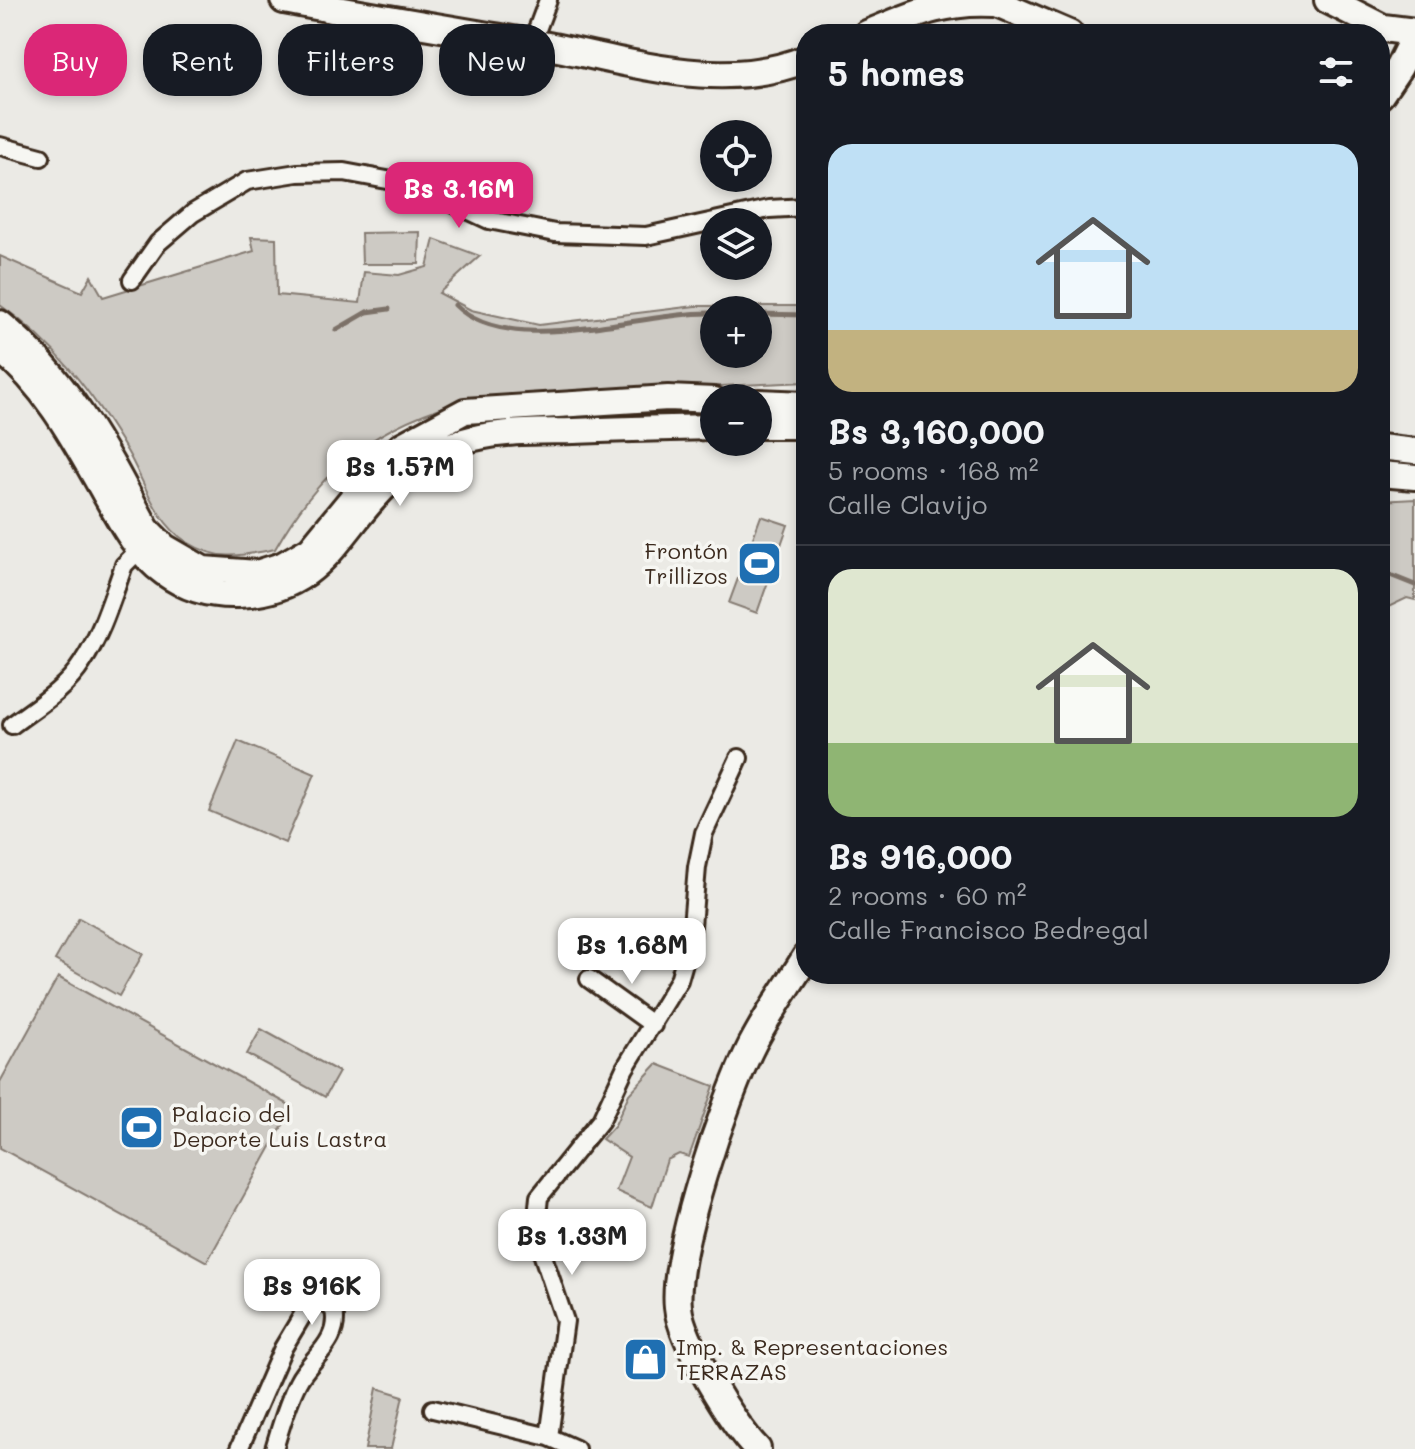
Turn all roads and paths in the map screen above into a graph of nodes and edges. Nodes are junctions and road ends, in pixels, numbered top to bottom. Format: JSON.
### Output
{"nodes":[{"id":1,"x":284,"y":0,"type":"edge"},
{"id":2,"x":548,"y":0,"type":"edge"},
{"id":3,"x":1327,"y":0,"type":"edge"},
{"id":4,"x":992,"y":2,"type":"edge"},
{"id":5,"x":907,"y":8,"type":"edge"},
{"id":6,"x":539,"y":24,"type":"edge"},
{"id":7,"x":882,"y":24,"type":"edge"},
{"id":8,"x":1045,"y":24,"type":"edge"},
{"id":9,"x":1347,"y":24,"type":"edge"},
{"id":10,"x":1375,"y":24,"type":"edge"},
{"id":11,"x":439,"y":27,"type":"edge"},
{"id":12,"x":1390,"y":29,"type":"edge"},
{"id":13,"x":1415,"y":33,"type":"edge"},
{"id":14,"x":555,"y":47,"type":"edge"},
{"id":15,"x":796,"y":63,"type":"edge"},
{"id":16,"x":1402,"y":63,"type":"edge"},
{"id":17,"x":1390,"y":80,"type":"edge"},
{"id":18,"x":1390,"y":93,"type":"edge"},
{"id":19,"x":0,"y":146,"type":"edge"},
{"id":20,"x":41,"y":157,"type":"dead end"},
{"id":21,"x":796,"y":208,"type":"edge"},
{"id":22,"x":132,"y":280,"type":"dead end"},
{"id":23,"x":0,"y":323,"type":"edge"},
{"id":24,"x":0,"y":350,"type":"edge"},
{"id":25,"x":700,"y":399,"type":"edge"},
{"id":26,"x":772,"y":403,"type":"edge"},
{"id":27,"x":796,"y":404,"type":"edge"},
{"id":28,"x":772,"y":426,"type":"edge"},
{"id":29,"x":796,"y":426,"type":"edge"},
{"id":30,"x":700,"y":427,"type":"edge"},
{"id":31,"x":1390,"y":448,"type":"edge"},
{"id":32,"x":1415,"y":451,"type":"edge"},
{"id":33,"x":1390,"y":475,"type":"edge"},
{"id":34,"x":1415,"y":477,"type":"edge"},
{"id":35,"x":152,"y":549,"type":"junction"},
{"id":36,"x":12,"y":725,"type":"dead end"},
{"id":37,"x":739,"y":758,"type":"dead end"},
{"id":38,"x":796,"y":972,"type":"edge"},
{"id":39,"x":589,"y":979,"type":"dead end"},
{"id":40,"x":653,"y":1025,"type":"junction"},
{"id":41,"x":326,"y":1276,"type":"dead end"},
{"id":42,"x":317,"y":1295,"type":"junction"},
{"id":43,"x":433,"y":1409,"type":"dead end"},
{"id":44,"x":549,"y":1437,"type":"junction"},
{"id":45,"x":239,"y":1449,"type":"edge"},
{"id":46,"x":274,"y":1449,"type":"edge"},
{"id":47,"x":576,"y":1449,"type":"edge"},
{"id":48,"x":757,"y":1449,"type":"edge"}],
"edges":[{"from":1,"to":11,"type":"main road"},
{"from":2,"to":6,"type":"street"},
{"from":3,"to":9,"type":"main road"},
{"from":3,"to":10,"type":"main road"},
{"from":4,"to":5,"type":"main road"},
{"from":4,"to":8,"type":"main road"},
{"from":5,"to":7,"type":"main road"},
{"from":12,"to":13,"type":"main road"},
{"from":13,"to":16,"type":"main road"},
{"from":14,"to":15,"type":"main road"},
{"from":16,"to":17,"type":"main road"},
{"from":16,"to":18,"type":"main road"},
{"from":19,"to":20,"type":"street"},
{"from":21,"to":22,"type":"street"},
{"from":23,"to":35,"type":"main road"},
{"from":24,"to":35,"type":"main road"},
{"from":25,"to":35,"type":"main road"},
{"from":26,"to":27,"type":"main road"},
{"from":28,"to":29,"type":"main road"},
{"from":30,"to":35,"type":"main road"},
{"from":31,"to":32,"type":"main road"},
{"from":33,"to":34,"type":"main road"},
{"from":35,"to":36,"type":"street"},
{"from":37,"to":40,"type":"street"},
{"from":38,"to":48,"type":"main road"},
{"from":39,"to":40,"type":"street"},
{"from":40,"to":44,"type":"street"},
{"from":41,"to":42,"type":"street"},
{"from":42,"to":45,"type":"street"},
{"from":42,"to":46,"type":"street"},
{"from":43,"to":44,"type":"street"},
{"from":44,"to":47,"type":"street"}]}
